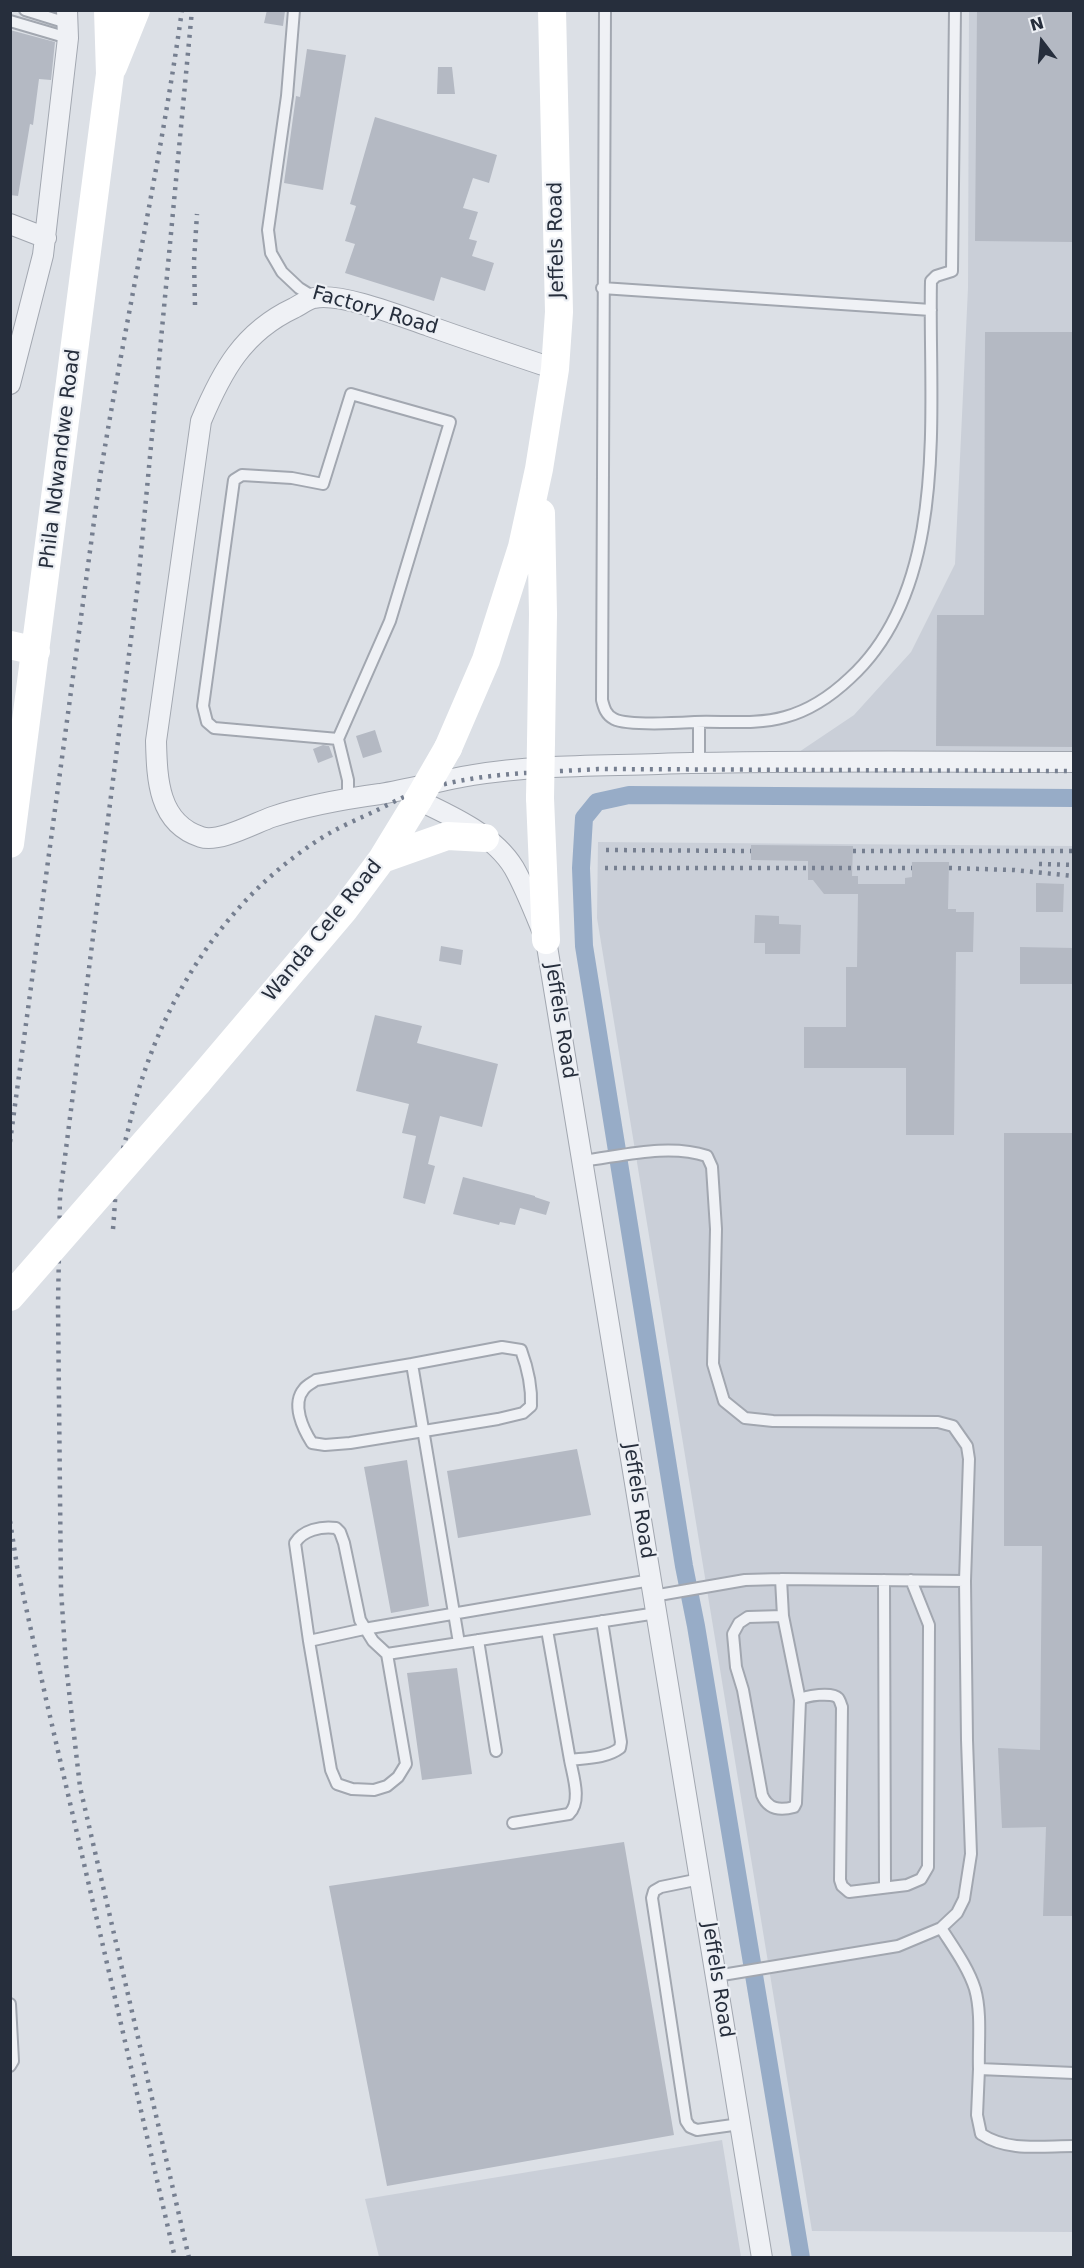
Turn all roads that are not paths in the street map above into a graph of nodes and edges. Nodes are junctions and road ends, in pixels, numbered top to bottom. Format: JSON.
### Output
{"nodes":[{"id":1,"x":25,"y":10,"type":"edge"},
{"id":2,"x":108,"y":10,"type":"edge"},
{"id":3,"x":136,"y":10,"type":"edge"},
{"id":4,"x":294,"y":10,"type":"edge"},
{"id":5,"x":552,"y":10,"type":"edge"},
{"id":6,"x":605,"y":10,"type":"edge"},
{"id":7,"x":955,"y":10,"type":"edge"},
{"id":8,"x":10,"y":21,"type":"edge"},
{"id":9,"x":68,"y":24,"type":"edge"},
{"id":10,"x":110,"y":74,"type":"junction"},
{"id":11,"x":10,"y":224,"type":"edge"},
{"id":12,"x":45,"y":238,"type":"junction"},
{"id":13,"x":602,"y":288,"type":"junction"},
{"id":14,"x":315,"y":298,"type":"junction"},
{"id":15,"x":930,"y":310,"type":"junction"},
{"id":16,"x":555,"y":369,"type":"junction"},
{"id":17,"x":10,"y":384,"type":"edge"},
{"id":18,"x":539,"y":469,"type":"junction"},
{"id":19,"x":23,"y":648,"type":"edge"},
{"id":20,"x":699,"y":722,"type":"junction"},
{"id":21,"x":338,"y":739,"type":"junction"},
{"id":22,"x":1074,"y":762,"type":"edge"},
{"id":23,"x":699,"y":763,"type":"junction"},
{"id":24,"x":348,"y":797,"type":"junction"},
{"id":25,"x":412,"y":809,"type":"junction"},
{"id":26,"x":485,"y":838,"type":"junction"},
{"id":27,"x":10,"y":844,"type":"edge"},
{"id":28,"x":382,"y":859,"type":"junction"},
{"id":29,"x":546,"y":940,"type":"junction"},
{"id":30,"x":582,"y":1161,"type":"junction"},
{"id":31,"x":10,"y":1298,"type":"edge"},
{"id":32,"x":412,"y":1364,"type":"junction"},
{"id":33,"x":423,"y":1431,"type":"junction"},
{"id":34,"x":781,"y":1579,"type":"junction"},
{"id":35,"x":884,"y":1580,"type":"junction"},
{"id":36,"x":910,"y":1580,"type":"junction"},
{"id":37,"x":964,"y":1581,"type":"junction"},
{"id":38,"x":654,"y":1596,"type":"junction"},
{"id":39,"x":454,"y":1613,"type":"junction"},
{"id":40,"x":783,"y":1616,"type":"junction"},
{"id":41,"x":602,"y":1621,"type":"junction"},
{"id":42,"x":364,"y":1629,"type":"junction"},
{"id":43,"x":547,"y":1630,"type":"junction"},
{"id":44,"x":478,"y":1640,"type":"junction"},
{"id":45,"x":309,"y":1641,"type":"junction"},
{"id":46,"x":459,"y":1643,"type":"junction"},
{"id":47,"x":387,"y":1654,"type":"junction"},
{"id":48,"x":800,"y":1700,"type":"junction"},
{"id":49,"x":496,"y":1751,"type":"dead end"},
{"id":50,"x":570,"y":1760,"type":"junction"},
{"id":51,"x":513,"y":1823,"type":"dead end"},
{"id":52,"x":700,"y":1879,"type":"junction"},
{"id":53,"x":885,"y":1887,"type":"junction"},
{"id":54,"x":941,"y":1928,"type":"junction"},
{"id":55,"x":716,"y":1976,"type":"junction"},
{"id":56,"x":10,"y":2004,"type":"edge"},
{"id":57,"x":10,"y":2066,"type":"edge"},
{"id":58,"x":979,"y":2069,"type":"junction"},
{"id":59,"x":1074,"y":2073,"type":"edge"},
{"id":60,"x":740,"y":2124,"type":"junction"},
{"id":61,"x":1074,"y":2146,"type":"edge"},
{"id":62,"x":762,"y":2258,"type":"edge"}],
"edges":[{"from":1,"to":9,"type":"lane"},
{"from":2,"to":10,"type":"main road","name":"Phila Ndwandwe Road"},
{"from":3,"to":10,"type":"main road","name":"Phila Ndwandwe Road"},
{"from":4,"to":14,"type":"lane","name":"Factory Road"},
{"from":5,"to":16,"type":"main road","name":"Jeffels Road"},
{"from":6,"to":13,"type":"lane"},
{"from":7,"to":15,"type":"lane"},
{"from":8,"to":9,"type":"lane"},
{"from":9,"to":12,"type":"street"},
{"from":10,"to":19,"type":"main road","name":"Phila Ndwandwe Road"},
{"from":11,"to":12,"type":"street"},
{"from":12,"to":17,"type":"street"},
{"from":13,"to":15,"type":"lane"},
{"from":13,"to":20,"type":"lane"},
{"from":14,"to":16,"type":"street","name":"Factory Road"},
{"from":14,"to":24,"type":"street"},
{"from":15,"to":20,"type":"lane"},
{"from":16,"to":18,"type":"main road","name":"Jeffels Road"},
{"from":18,"to":25,"type":"main road","name":"Wanda Cele Road","bridge":true},
{"from":18,"to":29,"type":"main road","bridge":true},
{"from":19,"to":27,"type":"main road","name":"Phila Ndwandwe Road"},
{"from":20,"to":23,"type":"lane"},
{"from":21,"to":21,"type":"lane"},
{"from":21,"to":24,"type":"lane"},
{"from":22,"to":23,"type":"street"},
{"from":23,"to":24,"type":"street"},
{"from":25,"to":26,"type":"street","name":"Jeffels Road"},
{"from":25,"to":28,"type":"main road","name":"Wanda Cele Road"},
{"from":26,"to":28,"type":"main road"},
{"from":26,"to":29,"type":"street","name":"Jeffels Road"},
{"from":28,"to":31,"type":"main road","name":"Wanda Cele Road","bridge":true},
{"from":29,"to":30,"type":"street","name":"Jeffels Road"},
{"from":30,"to":37,"type":"lane"},
{"from":30,"to":38,"type":"street","name":"Jeffels Road"},
{"from":32,"to":33,"type":"lane"},
{"from":32,"to":33,"type":"lane"},
{"from":32,"to":33,"type":"lane"},
{"from":33,"to":39,"type":"lane"},
{"from":34,"to":35,"type":"lane"},
{"from":34,"to":38,"type":"lane"},
{"from":34,"to":40,"type":"lane"},
{"from":35,"to":36,"type":"lane"},
{"from":35,"to":53,"type":"lane"},
{"from":36,"to":37,"type":"lane"},
{"from":36,"to":53,"type":"lane"},
{"from":37,"to":54,"type":"lane"},
{"from":38,"to":39,"type":"lane"},
{"from":38,"to":41,"type":"lane"},
{"from":38,"to":52,"type":"street","name":"Jeffels Road"},
{"from":39,"to":42,"type":"lane"},
{"from":39,"to":46,"type":"lane"},
{"from":40,"to":48,"type":"lane"},
{"from":40,"to":48,"type":"lane"},
{"from":41,"to":43,"type":"lane"},
{"from":41,"to":50,"type":"lane"},
{"from":42,"to":45,"type":"lane"},
{"from":42,"to":45,"type":"lane"},
{"from":42,"to":47,"type":"lane"},
{"from":43,"to":44,"type":"lane"},
{"from":43,"to":50,"type":"lane"},
{"from":44,"to":46,"type":"lane"},
{"from":44,"to":49,"type":"lane"},
{"from":45,"to":47,"type":"lane"},
{"from":46,"to":47,"type":"lane"},
{"from":48,"to":53,"type":"lane"},
{"from":50,"to":51,"type":"lane"},
{"from":52,"to":55,"type":"street","name":"Jeffels Road"},
{"from":52,"to":60,"type":"lane"},
{"from":54,"to":55,"type":"lane"},
{"from":54,"to":58,"type":"lane"},
{"from":55,"to":60,"type":"street","name":"Jeffels Road"},
{"from":56,"to":57,"type":"lane"},
{"from":58,"to":59,"type":"lane"},
{"from":58,"to":61,"type":"lane"},
{"from":60,"to":62,"type":"street","name":"Jeffels Road"}]}
